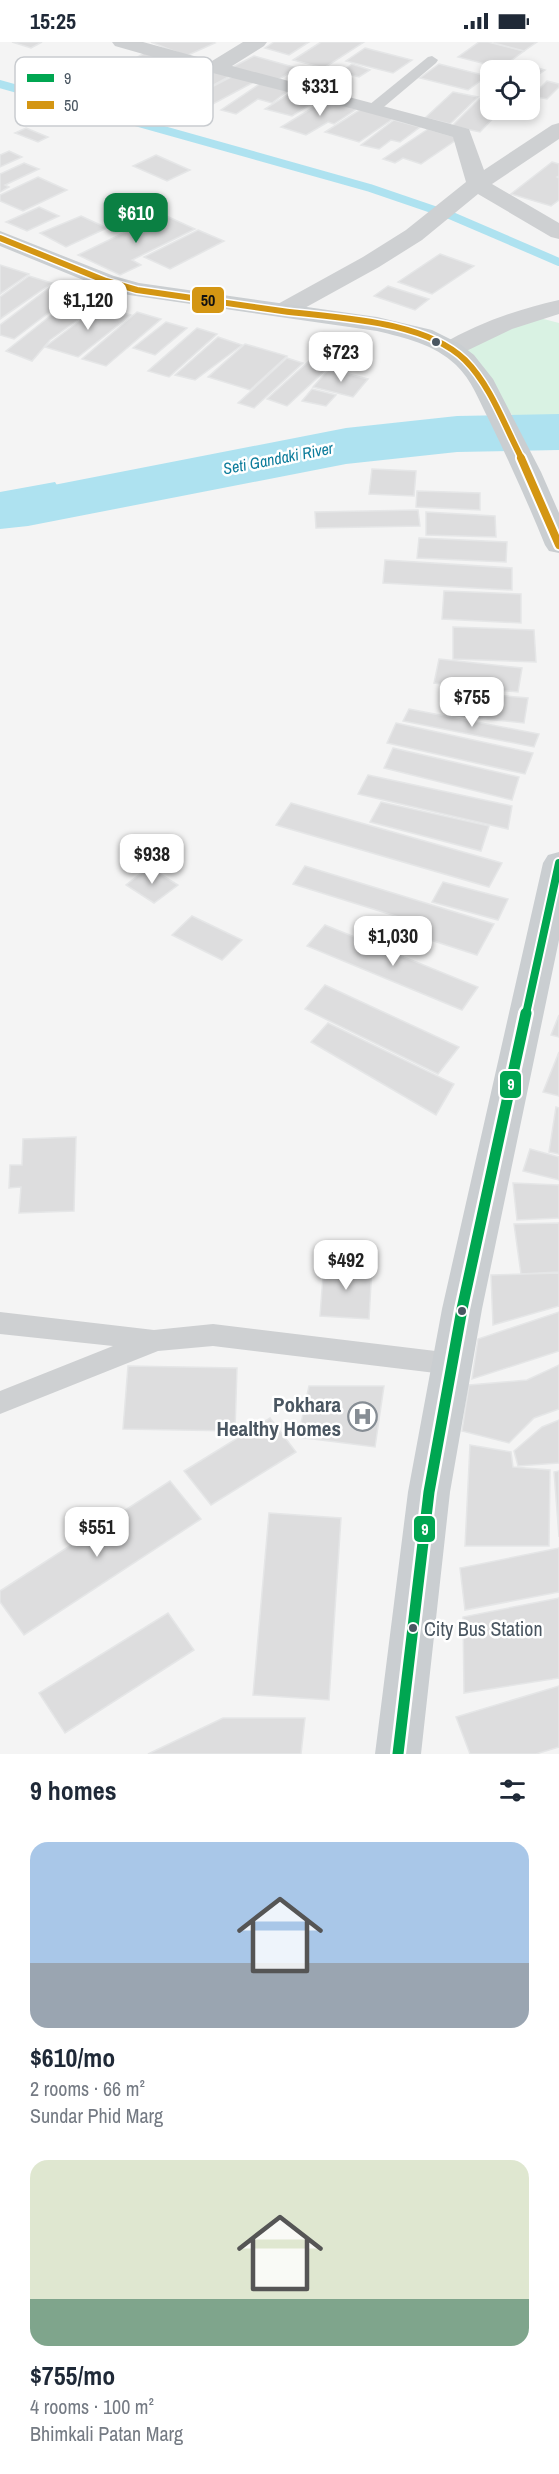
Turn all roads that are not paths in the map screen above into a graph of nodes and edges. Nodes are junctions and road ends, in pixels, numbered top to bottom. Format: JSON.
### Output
{"nodes":[{"id":1,"x":122,"y":42,"type":"edge"},
{"id":2,"x":257,"y":42,"type":"edge"},
{"id":3,"x":175,"y":57,"type":"edge"},
{"id":4,"x":432,"y":60,"type":"dead end"},
{"id":5,"x":214,"y":68,"type":"joint"},
{"id":6,"x":375,"y":108,"type":"junction"},
{"id":7,"x":559,"y":129,"type":"edge"},
{"id":8,"x":471,"y":188,"type":"junction"},
{"id":9,"x":559,"y":232,"type":"edge"},
{"id":10,"x":0,"y":238,"type":"edge"},
{"id":11,"x":558,"y":307,"type":"edge"},
{"id":12,"x":284,"y":310,"type":"junction"},
{"id":13,"x":451,"y":349,"type":"junction"},
{"id":14,"x":559,"y":545,"type":"edge"},
{"id":15,"x":559,"y":864,"type":"edge"},
{"id":16,"x":0,"y":1323,"type":"edge"},
{"id":17,"x":156,"y":1340,"type":"junction"},
{"id":18,"x":452,"y":1364,"type":"junction"},
{"id":19,"x":0,"y":1403,"type":"edge"},
{"id":20,"x":398,"y":1754,"type":"edge"}],
"edges":[{"from":1,"to":3,"type":"street"},
{"from":2,"to":5,"type":"street"},
{"from":4,"to":6,"type":"lane"},
{"from":5,"to":6,"type":"street"},
{"from":6,"to":8,"type":"street"},
{"from":7,"to":8,"type":"street"},
{"from":8,"to":9,"type":"street"},
{"from":8,"to":12,"type":"street"},
{"from":10,"to":12,"type":"main road"},
{"from":11,"to":13,"type":"street"},
{"from":12,"to":13,"type":"main road"},
{"from":13,"to":14,"type":"main road"},
{"from":15,"to":18,"type":"main road"},
{"from":16,"to":17,"type":"lane"},
{"from":17,"to":18,"type":"lane"},
{"from":17,"to":19,"type":"lane"},
{"from":18,"to":20,"type":"main road"}]}
